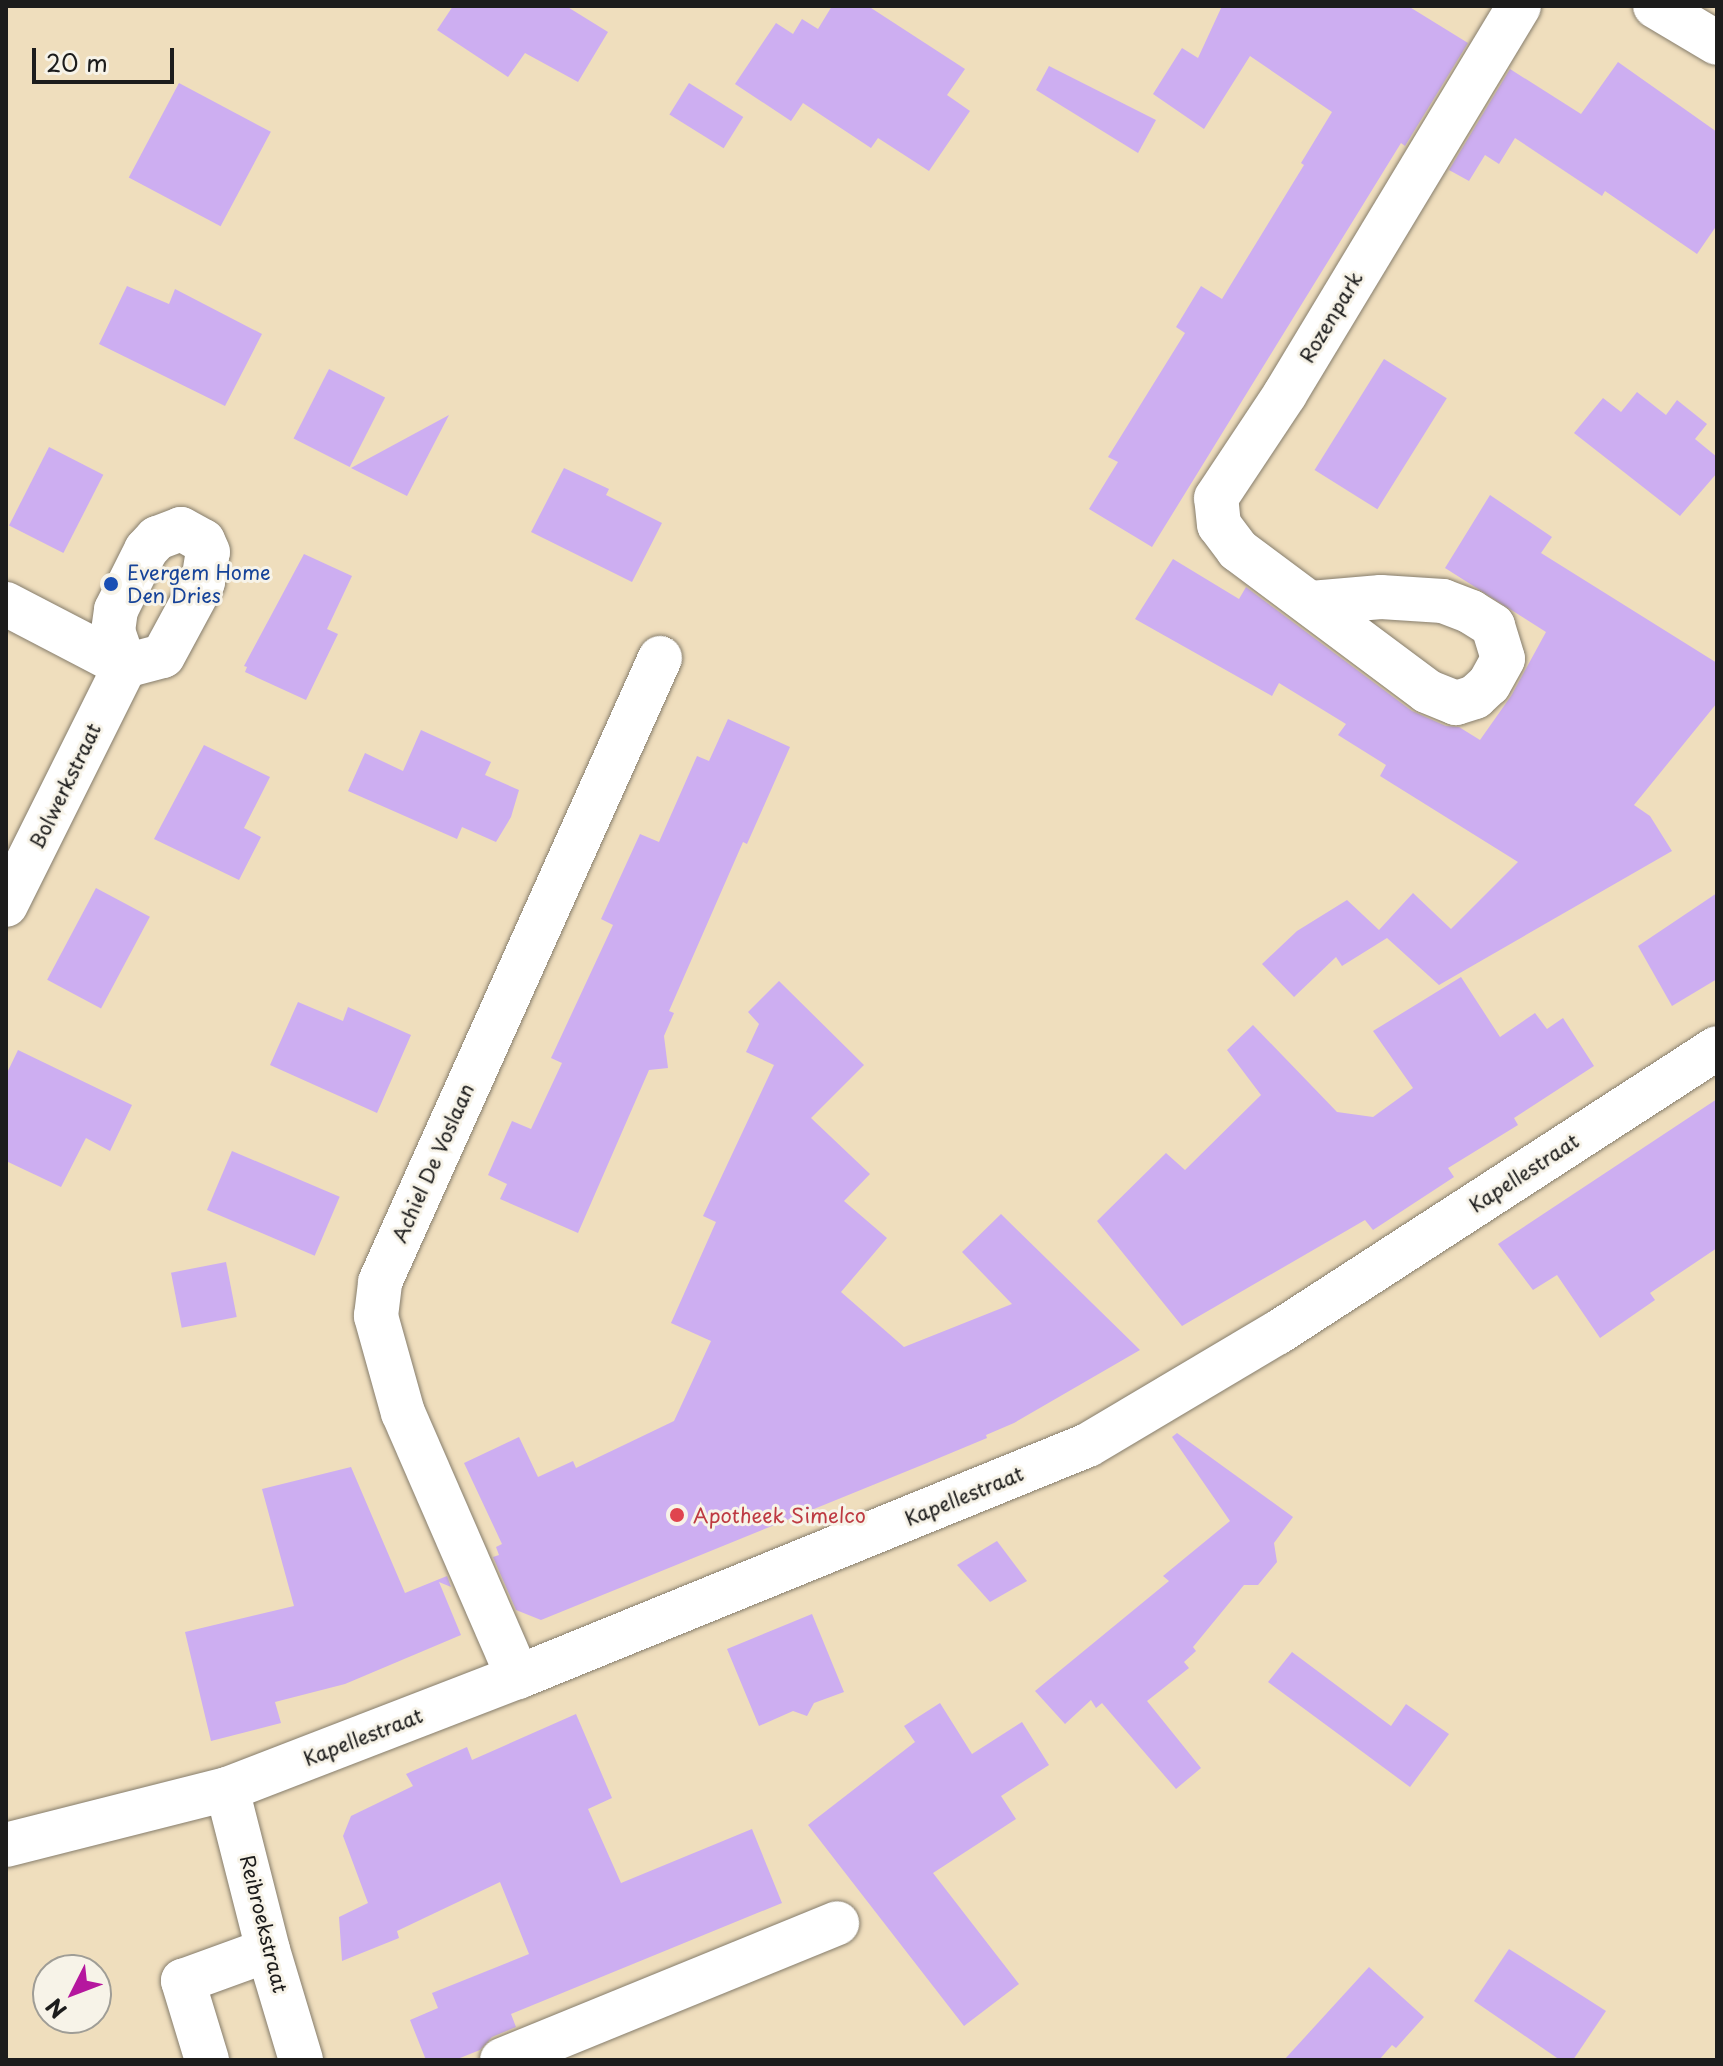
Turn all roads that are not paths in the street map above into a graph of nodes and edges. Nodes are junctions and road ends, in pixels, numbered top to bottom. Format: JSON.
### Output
{"nodes":[{"id":1,"x":1519,"y":6,"type":"edge"},
{"id":2,"x":1655,"y":6,"type":"edge"},
{"id":3,"x":1717,"y":43,"type":"edge"},
{"id":4,"x":1311,"y":603,"type":"dead end"},
{"id":5,"x":6,"y":604,"type":"edge"},
{"id":6,"x":660,"y":658,"type":"dead end"},
{"id":7,"x":6,"y":905,"type":"edge"},
{"id":8,"x":1717,"y":1048,"type":"edge"},
{"id":9,"x":518,"y":1677,"type":"junction"},
{"id":10,"x":227,"y":1789,"type":"junction"},
{"id":11,"x":6,"y":1845,"type":"edge"},
{"id":12,"x":837,"y":1923,"type":"dead end"},
{"id":13,"x":268,"y":1950,"type":"junction"},
{"id":14,"x":207,"y":2060,"type":"edge"},
{"id":15,"x":301,"y":2060,"type":"edge"},
{"id":16,"x":502,"y":2060,"type":"edge"}],
"edges":[{"from":1,"to":4,"type":"street","name":"Rozenpark"},
{"from":2,"to":3,"type":"street"},
{"from":5,"to":7,"type":"street","name":"Bolwerkstraat"},
{"from":6,"to":9,"type":"street","name":"Achiel De Voslaan"},
{"from":8,"to":9,"type":"street","name":"Kapellestraat"},
{"from":9,"to":10,"type":"street","name":"Kapellestraat"},
{"from":10,"to":11,"type":"street","name":"Kapellestraat"},
{"from":10,"to":13,"type":"street","name":"Reibroekstraat"},
{"from":12,"to":16,"type":"street"},
{"from":13,"to":14,"type":"street"},
{"from":13,"to":15,"type":"street","name":"Reibroekstraat"}]}
